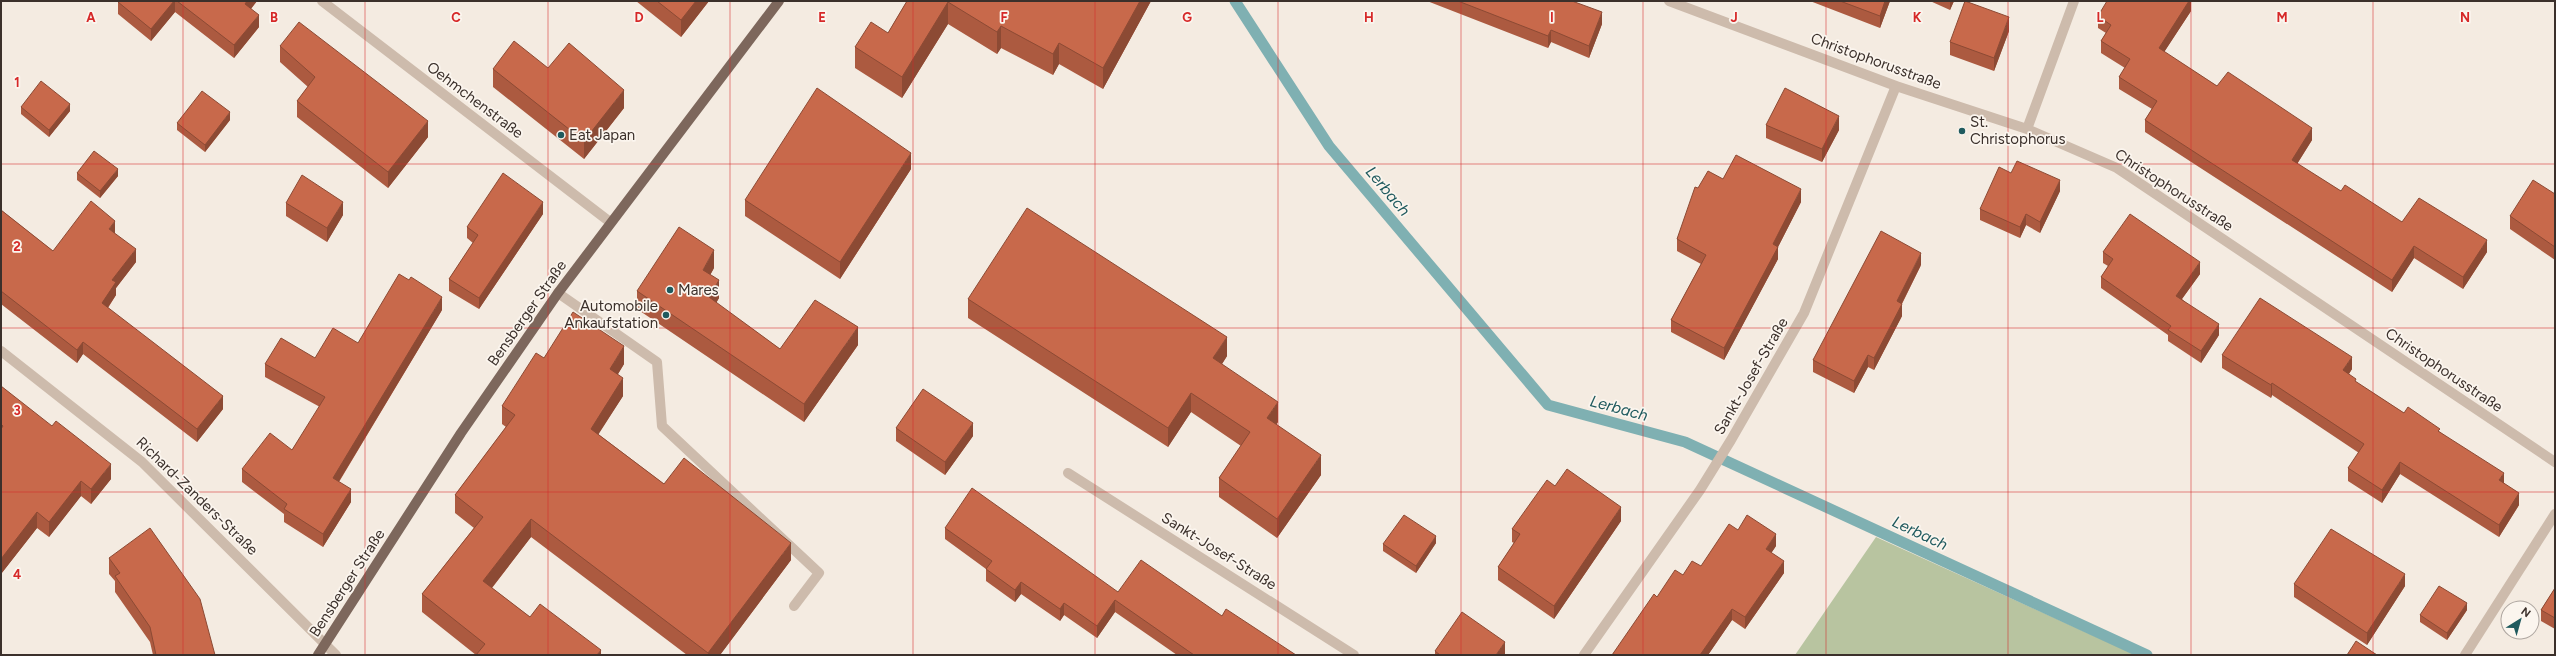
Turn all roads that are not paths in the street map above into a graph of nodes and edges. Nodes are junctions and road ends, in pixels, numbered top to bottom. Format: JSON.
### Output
{"nodes":[{"id":1,"x":322,"y":1,"type":"edge"},
{"id":2,"x":779,"y":1,"type":"edge"},
{"id":3,"x":1669,"y":1,"type":"edge"},
{"id":4,"x":2074,"y":1,"type":"edge"},
{"id":5,"x":1896,"y":86,"type":"junction"},
{"id":6,"x":2027,"y":129,"type":"junction"},
{"id":7,"x":610,"y":222,"type":"junction"},
{"id":8,"x":558,"y":293,"type":"junction"},
{"id":9,"x":1,"y":351,"type":"edge"},
{"id":10,"x":2555,"y":462,"type":"edge"},
{"id":11,"x":1068,"y":473,"type":"dead end"},
{"id":12,"x":2555,"y":514,"type":"edge"},
{"id":13,"x":794,"y":606,"type":"dead end"},
{"id":14,"x":325,"y":643,"type":"junction"},
{"id":15,"x":318,"y":655,"type":"edge"},
{"id":16,"x":336,"y":655,"type":"edge"},
{"id":17,"x":1354,"y":655,"type":"edge"},
{"id":18,"x":1584,"y":655,"type":"edge"},
{"id":19,"x":2465,"y":655,"type":"edge"}],
"edges":[{"from":1,"to":7,"type":"street","name":"Oehmchenstraße"},
{"from":2,"to":7,"type":"main road","name":"Bensberger Straße"},
{"from":3,"to":5,"type":"street","name":"Christophorusstraße"},
{"from":4,"to":6,"type":"street"},
{"from":5,"to":6,"type":"street","name":"Christophorusstraße"},
{"from":5,"to":18,"type":"street","name":"Sankt-Josef-Straße"},
{"from":6,"to":10,"type":"street","name":"Christophorusstraße"},
{"from":7,"to":8,"type":"main road","name":"Bensberger Straße"},
{"from":8,"to":13,"type":"street"},
{"from":8,"to":14,"type":"main road","name":"Bensberger Straße"},
{"from":9,"to":14,"type":"street","name":"Richard-Zanders-Straße"},
{"from":11,"to":17,"type":"street","name":"Sankt-Josef-Straße"},
{"from":12,"to":19,"type":"street"},
{"from":14,"to":15,"type":"main road","name":"Bensberger Straße"},
{"from":14,"to":16,"type":"street","name":"Richard-Zanders-Straße"}]}
